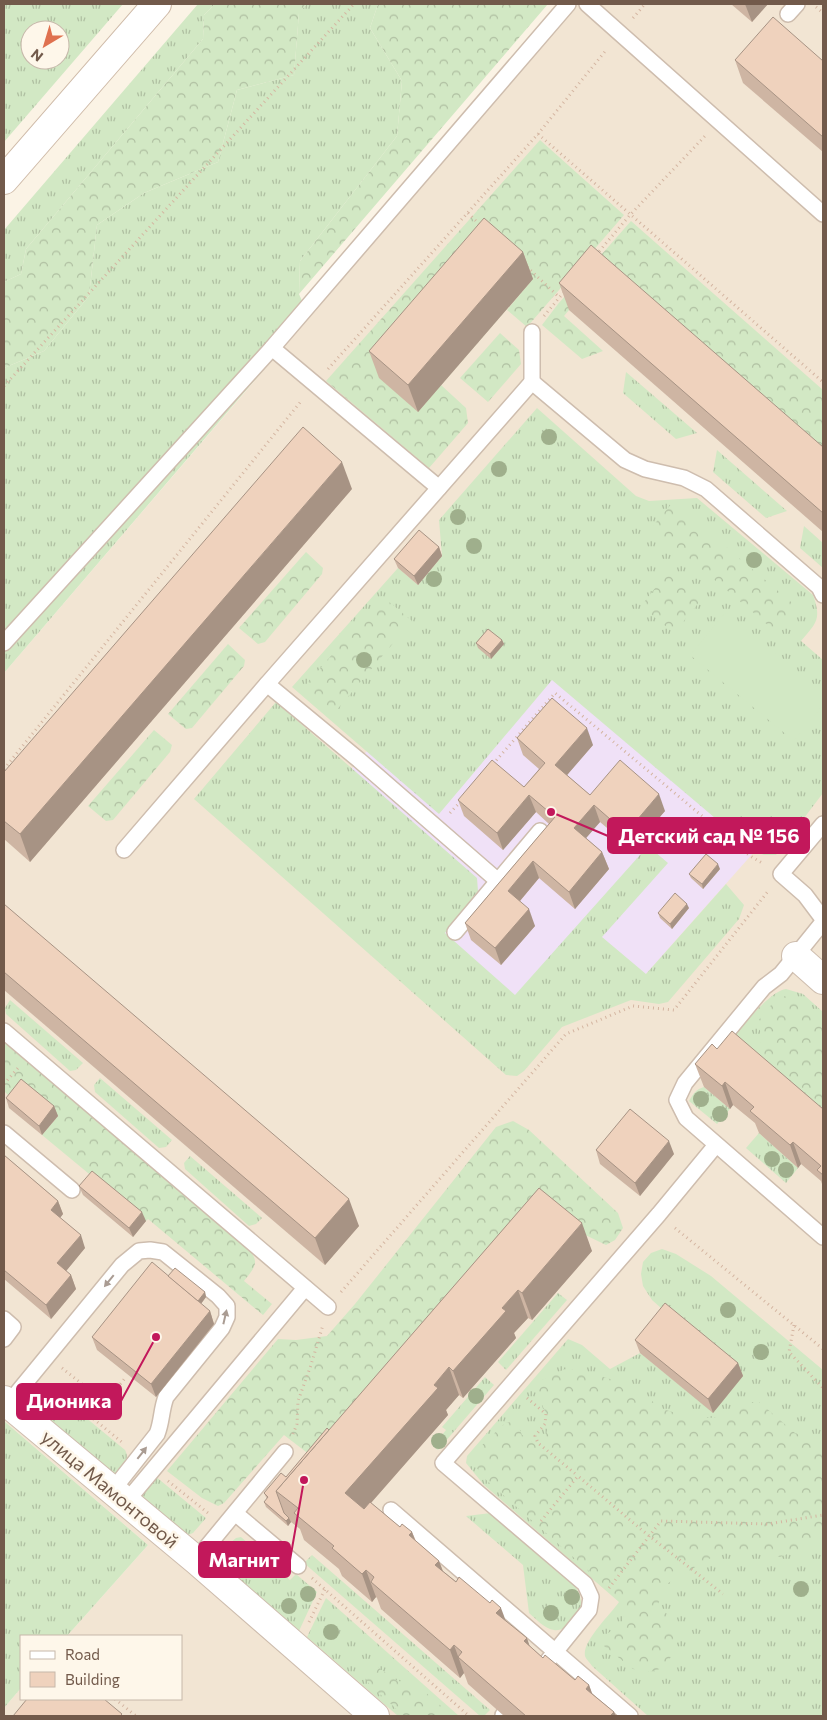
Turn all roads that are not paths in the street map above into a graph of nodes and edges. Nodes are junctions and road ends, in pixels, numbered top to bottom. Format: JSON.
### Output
{"nodes":[{"id":1,"x":157,"y":4,"type":"edge"},
{"id":2,"x":568,"y":4,"type":"edge"},
{"id":3,"x":587,"y":4,"type":"edge"},
{"id":4,"x":4,"y":180,"type":"edge"},
{"id":5,"x":823,"y":214,"type":"edge"},
{"id":6,"x":532,"y":332,"type":"road end"},
{"id":7,"x":272,"y":348,"type":"junction"},
{"id":8,"x":532,"y":382,"type":"junction"},
{"id":9,"x":439,"y":488,"type":"junction"},
{"id":10,"x":823,"y":595,"type":"edge"},
{"id":11,"x":4,"y":643,"type":"edge"},
{"id":12,"x":267,"y":684,"type":"junction"},
{"id":13,"x":823,"y":824,"type":"edge"},
{"id":14,"x":540,"y":831,"type":"edge"},
{"id":15,"x":124,"y":850,"type":"dead end"},
{"id":16,"x":498,"y":881,"type":"junction"},
{"id":17,"x":823,"y":920,"type":"edge"},
{"id":18,"x":455,"y":932,"type":"dead end"},
{"id":19,"x":796,"y":956,"type":"junction"},
{"id":20,"x":823,"y":980,"type":"edge"},
{"id":21,"x":4,"y":1031,"type":"edge"},
{"id":22,"x":4,"y":1133,"type":"edge"},
{"id":23,"x":716,"y":1145,"type":"junction"},
{"id":24,"x":72,"y":1190,"type":"dead end"},
{"id":25,"x":823,"y":1237,"type":"edge"},
{"id":26,"x":305,"y":1288,"type":"junction"},
{"id":27,"x":328,"y":1307,"type":"road end"},
{"id":28,"x":4,"y":1319,"type":"edge"},
{"id":29,"x":4,"y":1339,"type":"edge"},
{"id":30,"x":6,"y":1402,"type":"edge"},
{"id":31,"x":285,"y":1452,"type":"road end"},
{"id":32,"x":119,"y":1496,"type":"junction"},
{"id":33,"x":391,"y":1510,"type":"dead end"},
{"id":34,"x":235,"y":1512,"type":"junction"},
{"id":35,"x":196,"y":1560,"type":"junction"},
{"id":36,"x":298,"y":1566,"type":"road end"},
{"id":37,"x":556,"y":1652,"type":"junction"},
{"id":38,"x":538,"y":1673,"type":"edge"},
{"id":39,"x":375,"y":1716,"type":"edge"},
{"id":40,"x":630,"y":1716,"type":"edge"}],
"edges":[{"from":1,"to":4,"type":"street"},
{"from":2,"to":7,"type":"lane"},
{"from":3,"to":5,"type":"lane"},
{"from":6,"to":8,"type":"lane"},
{"from":7,"to":9,"type":"lane"},
{"from":7,"to":11,"type":"lane"},
{"from":8,"to":9,"type":"lane"},
{"from":8,"to":10,"type":"lane"},
{"from":9,"to":12,"type":"lane"},
{"from":12,"to":15,"type":"lane"},
{"from":12,"to":16,"type":"lane"},
{"from":13,"to":17,"type":"lane"},
{"from":14,"to":16,"type":"lane"},
{"from":16,"to":18,"type":"lane"},
{"from":17,"to":19,"type":"lane"},
{"from":19,"to":20,"type":"street"},
{"from":19,"to":23,"type":"lane"},
{"from":21,"to":26,"type":"lane"},
{"from":22,"to":24,"type":"lane"},
{"from":23,"to":25,"type":"lane"},
{"from":23,"to":37,"type":"lane"},
{"from":26,"to":27,"type":"lane"},
{"from":26,"to":32,"type":"lane"},
{"from":28,"to":29,"type":"lane"},
{"from":30,"to":32,"type":"street","name":"улица Мамонтовой"},
{"from":32,"to":30,"type":"lane","one_way":true},
{"from":31,"to":34,"type":"lane"},
{"from":32,"to":35,"type":"street","name":"улица Мамонтовой"},
{"from":33,"to":37,"type":"lane"},
{"from":34,"to":35,"type":"lane"},
{"from":34,"to":36,"type":"lane"},
{"from":35,"to":39,"type":"street","name":"улица Мамонтовой"},
{"from":37,"to":38,"type":"lane"},
{"from":37,"to":40,"type":"lane"}]}
